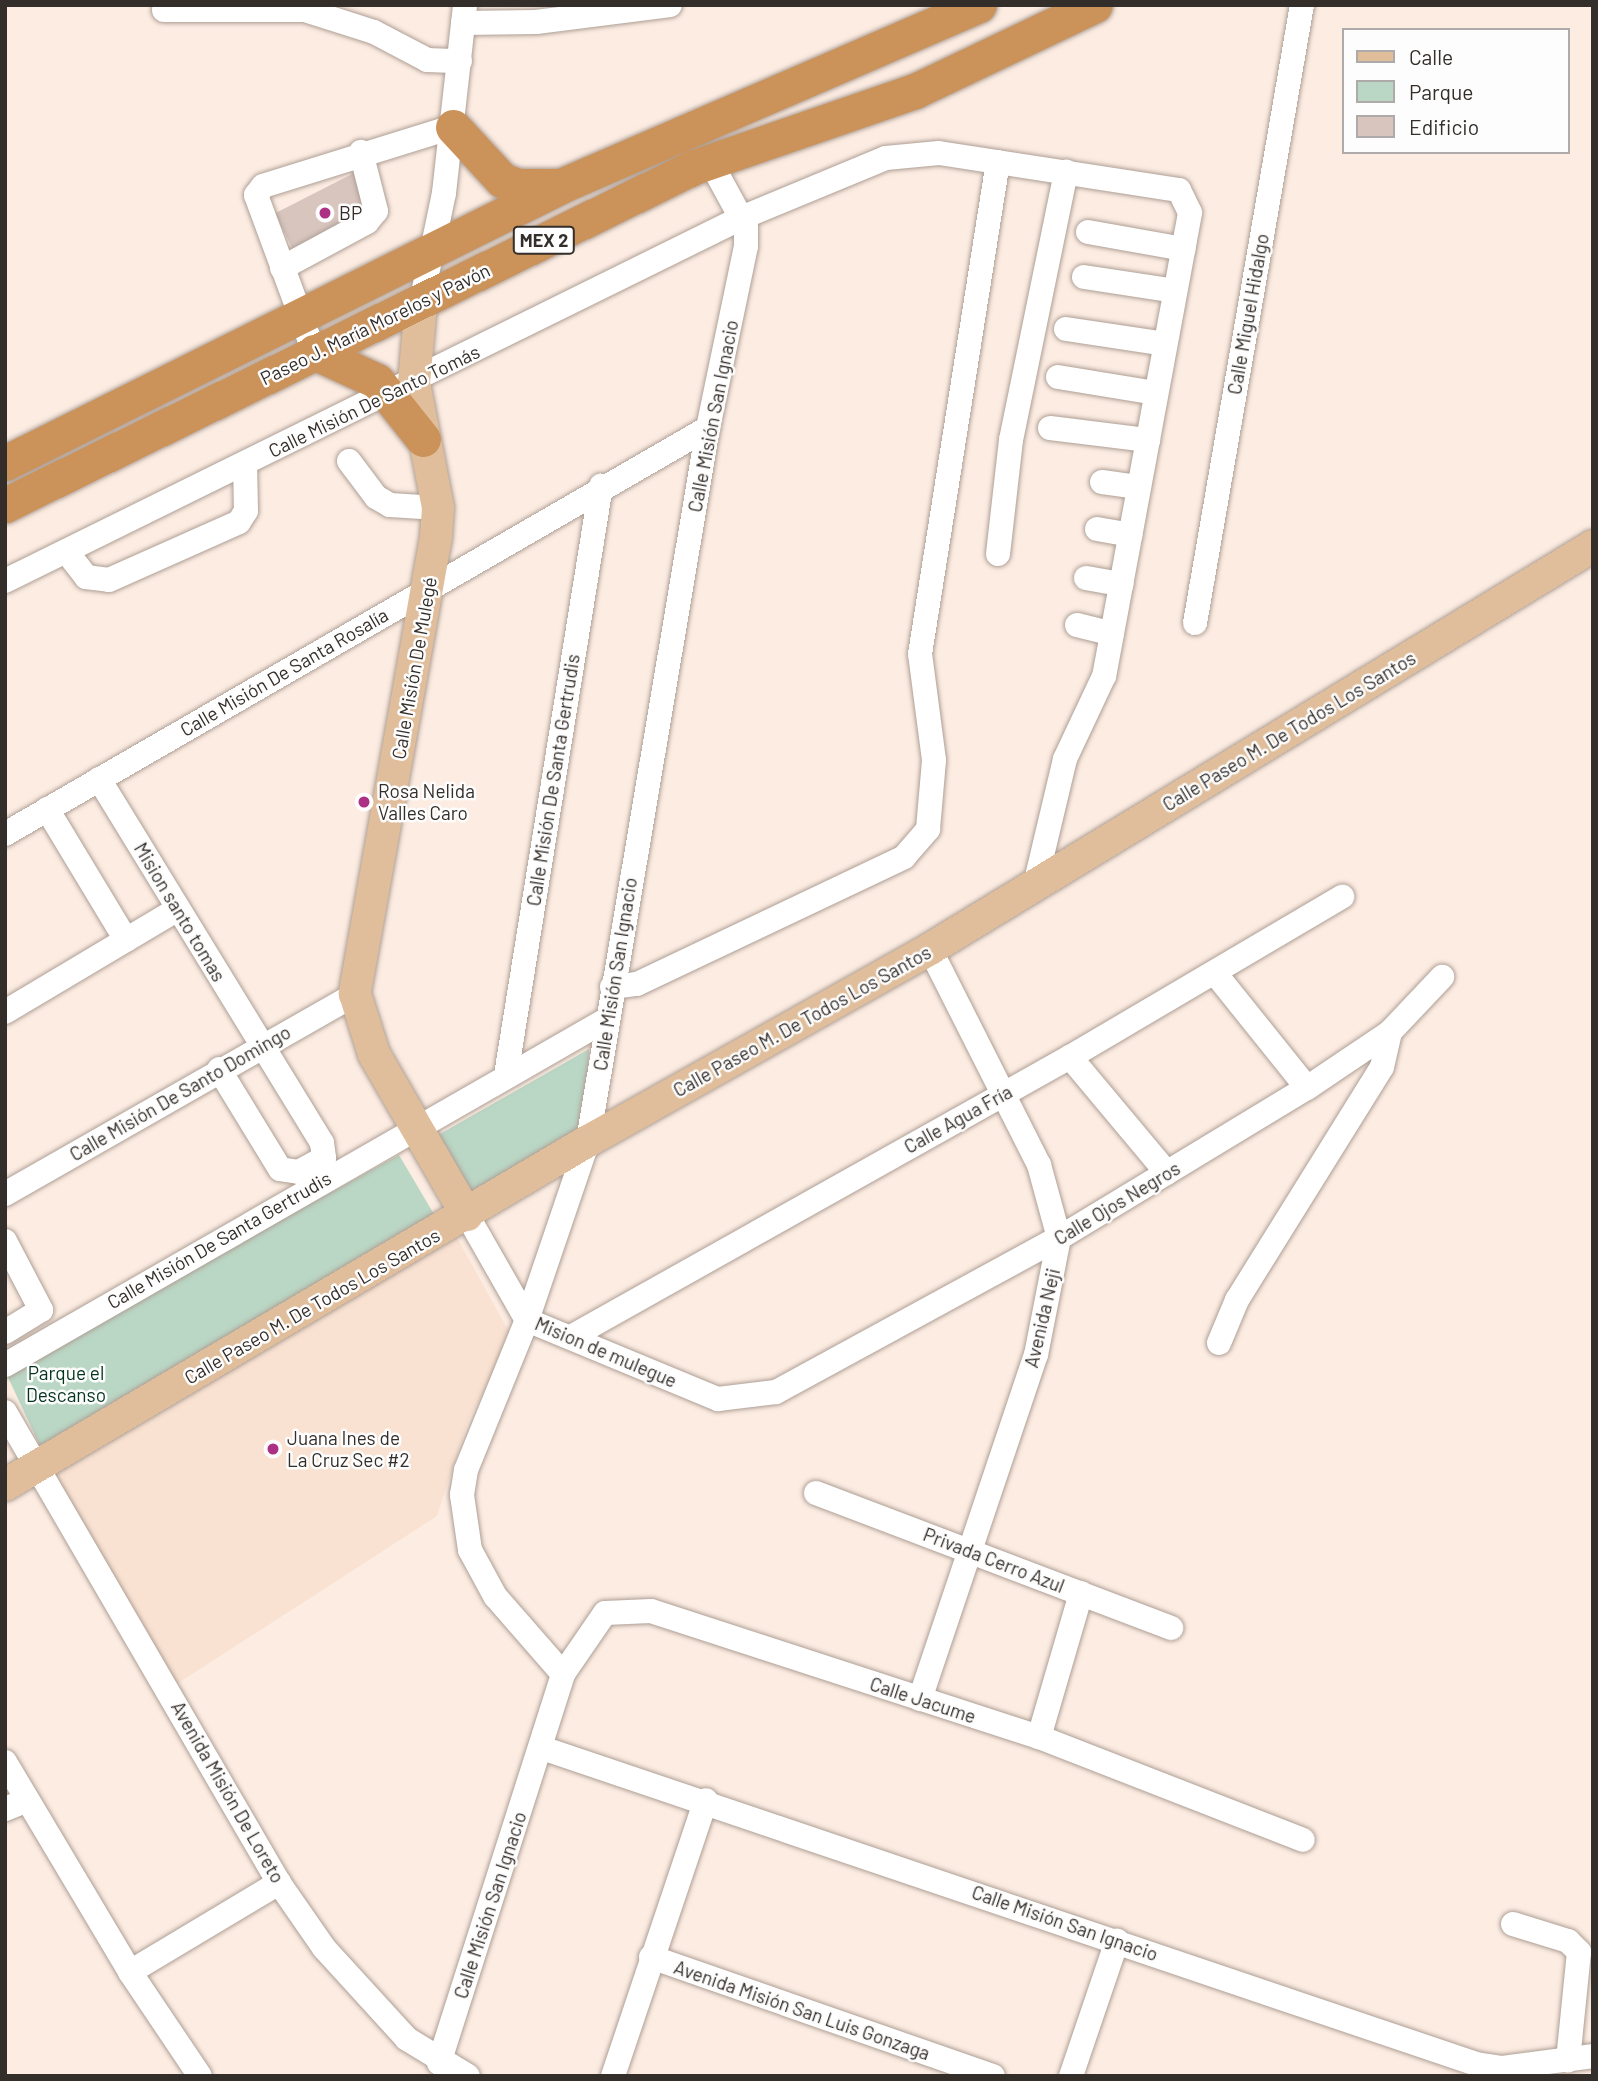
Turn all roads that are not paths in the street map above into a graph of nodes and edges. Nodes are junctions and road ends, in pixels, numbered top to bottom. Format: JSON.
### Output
{"nodes":[{"id":1,"x":670,"y":5,"type":"edge"},
{"id":2,"x":979,"y":5,"type":"edge"},
{"id":3,"x":1095,"y":5,"type":"edge"},
{"id":4,"x":1302,"y":5,"type":"edge"},
{"id":5,"x":164,"y":10,"type":"dead end"},
{"id":6,"x":464,"y":14,"type":"edge"},
{"id":7,"x":460,"y":61,"type":"junction"},
{"id":8,"x":453,"y":127,"type":"junction"},
{"id":9,"x":361,"y":152,"type":"junction"},
{"id":10,"x":710,"y":161,"type":"junction"},
{"id":11,"x":998,"y":162,"type":"junction"},
{"id":12,"x":1066,"y":172,"type":"junction"},
{"id":13,"x":562,"y":185,"type":"junction"},
{"id":14,"x":741,"y":218,"type":"junction"},
{"id":15,"x":1088,"y":232,"type":"dead end"},
{"id":16,"x":434,"y":249,"type":"junction"},
{"id":17,"x":1183,"y":249,"type":"junction"},
{"id":18,"x":282,"y":268,"type":"junction"},
{"id":19,"x":1084,"y":277,"type":"dead end"},
{"id":20,"x":1175,"y":291,"type":"junction"},
{"id":21,"x":421,"y":303,"type":"junction"},
{"id":22,"x":300,"y":317,"type":"junction"},
{"id":23,"x":1066,"y":329,"type":"dead end"},
{"id":24,"x":1166,"y":344,"type":"junction"},
{"id":25,"x":314,"y":352,"type":"junction"},
{"id":26,"x":1058,"y":377,"type":"dead end"},
{"id":27,"x":401,"y":389,"type":"junction"},
{"id":28,"x":1156,"y":393,"type":"junction"},
{"id":29,"x":708,"y":428,"type":"junction"},
{"id":30,"x":1050,"y":428,"type":"dead end"},
{"id":31,"x":423,"y":439,"type":"joint"},
{"id":32,"x":1148,"y":440,"type":"junction"},
{"id":33,"x":349,"y":461,"type":"dead end"},
{"id":34,"x":5,"y":463,"type":"edge"},
{"id":35,"x":245,"y":464,"type":"junction"},
{"id":36,"x":1102,"y":482,"type":"dead end"},
{"id":37,"x":601,"y":486,"type":"junction"},
{"id":38,"x":1139,"y":487,"type":"junction"},
{"id":39,"x":5,"y":505,"type":"edge"},
{"id":40,"x":438,"y":508,"type":"junction"},
{"id":41,"x":1097,"y":529,"type":"dead end"},
{"id":42,"x":1130,"y":535,"type":"junction"},
{"id":43,"x":1593,"y":546,"type":"edge"},
{"id":44,"x":66,"y":551,"type":"junction"},
{"id":45,"x":998,"y":555,"type":"dead end"},
{"id":46,"x":1086,"y":579,"type":"dead end"},
{"id":47,"x":5,"y":581,"type":"edge"},
{"id":48,"x":1121,"y":584,"type":"junction"},
{"id":49,"x":429,"y":588,"type":"junction"},
{"id":50,"x":1195,"y":623,"type":"dead end"},
{"id":51,"x":1077,"y":625,"type":"dead end"},
{"id":52,"x":1112,"y":634,"type":"junction"},
{"id":53,"x":99,"y":779,"type":"junction"},
{"id":54,"x":47,"y":809,"type":"junction"},
{"id":55,"x":5,"y":834,"type":"edge"},
{"id":56,"x":1035,"y":885,"type":"junction"},
{"id":57,"x":1342,"y":897,"type":"dead end"},
{"id":58,"x":178,"y":909,"type":"junction"},
{"id":59,"x":125,"y":940,"type":"junction"},
{"id":60,"x":930,"y":949,"type":"junction"},
{"id":61,"x":1215,"y":973,"type":"junction"},
{"id":62,"x":1442,"y":977,"type":"dead end"},
{"id":63,"x":612,"y":987,"type":"junction"},
{"id":64,"x":355,"y":994,"type":"junction"},
{"id":65,"x":5,"y":1012,"type":"edge"},
{"id":66,"x":606,"y":1020,"type":"junction"},
{"id":67,"x":1390,"y":1032,"type":"junction"},
{"id":68,"x":260,"y":1044,"type":"junction"},
{"id":69,"x":1070,"y":1057,"type":"junction"},
{"id":70,"x":219,"y":1069,"type":"junction"},
{"id":71,"x":506,"y":1075,"type":"junction"},
{"id":72,"x":1307,"y":1088,"type":"junction"},
{"id":73,"x":1005,"y":1093,"type":"junction"},
{"id":74,"x":416,"y":1126,"type":"junction"},
{"id":75,"x":588,"y":1140,"type":"junction"},
{"id":76,"x":1167,"y":1173,"type":"junction"},
{"id":77,"x":5,"y":1194,"type":"edge"},
{"id":78,"x":467,"y":1215,"type":"junction"},
{"id":79,"x":1059,"y":1238,"type":"junction"},
{"id":80,"x":5,"y":1241,"type":"edge"},
{"id":81,"x":527,"y":1320,"type":"junction"},
{"id":82,"x":5,"y":1332,"type":"edge"},
{"id":83,"x":571,"y":1337,"type":"junction"},
{"id":84,"x":1219,"y":1343,"type":"dead end"},
{"id":85,"x":5,"y":1365,"type":"edge"},
{"id":86,"x":718,"y":1399,"type":"joint"},
{"id":87,"x":5,"y":1412,"type":"edge"},
{"id":88,"x":39,"y":1465,"type":"junction"},
{"id":89,"x":5,"y":1485,"type":"edge"},
{"id":90,"x":816,"y":1493,"type":"dead end"},
{"id":91,"x":970,"y":1551,"type":"junction"},
{"id":92,"x":1081,"y":1593,"type":"junction"},
{"id":93,"x":1171,"y":1628,"type":"dead end"},
{"id":94,"x":563,"y":1674,"type":"junction"},
{"id":95,"x":920,"y":1699,"type":"junction"},
{"id":96,"x":1039,"y":1737,"type":"junction"},
{"id":97,"x":542,"y":1748,"type":"junction"},
{"id":98,"x":5,"y":1762,"type":"edge"},
{"id":99,"x":706,"y":1800,"type":"junction"},
{"id":100,"x":16,"y":1805,"type":"edge"},
{"id":101,"x":1303,"y":1840,"type":"dead end"},
{"id":102,"x":279,"y":1883,"type":"junction"},
{"id":103,"x":1513,"y":1924,"type":"dead end"},
{"id":104,"x":1117,"y":1941,"type":"junction"},
{"id":105,"x":651,"y":1957,"type":"junction"},
{"id":106,"x":130,"y":1972,"type":"junction"},
{"id":107,"x":1581,"y":2058,"type":"edge"},
{"id":108,"x":439,"y":2063,"type":"junction"},
{"id":109,"x":1474,"y":2070,"type":"edge"},
{"id":110,"x":200,"y":2076,"type":"edge"},
{"id":111,"x":468,"y":2076,"type":"edge"},
{"id":112,"x":613,"y":2076,"type":"edge"},
{"id":113,"x":993,"y":2076,"type":"edge"},
{"id":114,"x":1071,"y":2076,"type":"edge"}],
"edges":[{"from":1,"to":6,"type":"street"},
{"from":2,"to":13,"type":"highway","name":"Paseo J. María Morelos y Pavón","number":"MEX 2"},
{"from":3,"to":10,"type":"highway","name":"Paseo J. María Morelos y Pavón","number":"MEX 2"},
{"from":4,"to":50,"type":"street","name":"Calle Miguel Hidalgo"},
{"from":5,"to":7,"type":"street"},
{"from":6,"to":7,"type":"street"},
{"from":7,"to":8,"type":"street"},
{"from":8,"to":9,"type":"street"},
{"from":8,"to":13,"type":"highway"},
{"from":8,"to":16,"type":"street"},
{"from":9,"to":18,"type":"street"},
{"from":9,"to":18,"type":"street"},
{"from":10,"to":14,"type":"street","name":"Calle Misión San Ignacio"},
{"from":10,"to":21,"type":"highway","name":"Paseo J. María Morelos y Pavón","number":"MEX 2"},
{"from":11,"to":12,"type":"street","name":"Calle Misión De Santo Tomás"},
{"from":11,"to":14,"type":"street","name":"Calle Misión De Santo Tomás"},
{"from":11,"to":63,"type":"street"},
{"from":12,"to":17,"type":"street","name":"Calle Misión De Santo Tomás"},
{"from":12,"to":45,"type":"street"},
{"from":13,"to":16,"type":"highway","name":"Paseo J. María Morelos y Pavón","number":"MEX 2"},
{"from":14,"to":27,"type":"street","name":"Calle Misión De Santo Tomás"},
{"from":14,"to":29,"type":"street","name":"Calle Misión San Ignacio"},
{"from":15,"to":17,"type":"street"},
{"from":16,"to":21,"type":"street"},
{"from":16,"to":22,"type":"highway","name":"Paseo J. María Morelos y Pavón","number":"MEX 2"},
{"from":17,"to":20,"type":"street"},
{"from":18,"to":22,"type":"street"},
{"from":19,"to":20,"type":"street"},
{"from":20,"to":24,"type":"street"},
{"from":21,"to":25,"type":"highway","name":"Paseo J. María Morelos y Pavón","number":"MEX 2"},
{"from":21,"to":27,"type":"main road"},
{"from":22,"to":25,"type":"street"},
{"from":22,"to":34,"type":"highway","name":"Paseo J. María Morelos y Pavón","number":"MEX 2"},
{"from":23,"to":24,"type":"street"},
{"from":24,"to":28,"type":"street"},
{"from":25,"to":27,"type":"highway"},
{"from":25,"to":39,"type":"highway","name":"Paseo J. María Morelos y Pavón","number":"MEX 2"},
{"from":26,"to":28,"type":"street"},
{"from":27,"to":31,"type":"highway"},
{"from":27,"to":35,"type":"street","name":"Calle Misión De Santo Tomás"},
{"from":28,"to":32,"type":"street"},
{"from":29,"to":37,"type":"street","name":"Calle Misión De Santa Rosalía"},
{"from":29,"to":63,"type":"street","name":"Calle Misión San Ignacio"},
{"from":30,"to":32,"type":"street"},
{"from":31,"to":40,"type":"main road","name":"Calle Misión De Mulegé"},
{"from":32,"to":38,"type":"street"},
{"from":33,"to":40,"type":"street"},
{"from":35,"to":44,"type":"street","name":"Calle Misión De Santo Tomás"},
{"from":35,"to":44,"type":"street"},
{"from":36,"to":38,"type":"street"},
{"from":37,"to":49,"type":"street","name":"Calle Misión De Santa Rosalía"},
{"from":37,"to":71,"type":"street","name":"Calle Misión De Santa Gertrudis"},
{"from":38,"to":42,"type":"street"},
{"from":40,"to":49,"type":"main road","name":"Calle Misión De Mulegé"},
{"from":41,"to":42,"type":"street"},
{"from":42,"to":48,"type":"street"},
{"from":43,"to":56,"type":"main road","name":"Calle Paseo M. De Todos Los Santos"},
{"from":44,"to":47,"type":"street","name":"Calle Misión De Santo Tomás"},
{"from":46,"to":48,"type":"street"},
{"from":48,"to":52,"type":"street"},
{"from":49,"to":53,"type":"street","name":"Calle Misión De Santa Rosalía"},
{"from":49,"to":64,"type":"main road","name":"Calle Misión De Mulegé"},
{"from":51,"to":52,"type":"street"},
{"from":52,"to":56,"type":"street"},
{"from":53,"to":54,"type":"street","name":"Calle Misión De Santa Rosalía"},
{"from":53,"to":58,"type":"street","name":"Mision santo tomas"},
{"from":54,"to":55,"type":"street","name":"Calle Misión De Santa Rosalía"},
{"from":54,"to":59,"type":"street"},
{"from":56,"to":60,"type":"main road","name":"Calle Paseo M. De Todos Los Santos"},
{"from":57,"to":61,"type":"street","name":"Calle Agua Fría"},
{"from":58,"to":59,"type":"street"},
{"from":58,"to":68,"type":"street","name":"Mision santo tomas"},
{"from":59,"to":65,"type":"street"},
{"from":60,"to":73,"type":"street","name":"Avenida Neji"},
{"from":60,"to":75,"type":"main road","name":"Calle Paseo M. De Todos Los Santos"},
{"from":61,"to":69,"type":"street","name":"Calle Agua Fría"},
{"from":61,"to":72,"type":"street"},
{"from":62,"to":67,"type":"street","name":"Calle Ojos Negros"},
{"from":63,"to":66,"type":"street","name":"Calle Misión San Ignacio"},
{"from":64,"to":68,"type":"street","name":"Calle Misión De Santo Domingo"},
{"from":64,"to":74,"type":"main road","name":"Calle Misión De Mulegé"},
{"from":66,"to":71,"type":"street","name":"Calle Misión De Santa Gertrudis"},
{"from":66,"to":75,"type":"street","name":"Calle Misión San Ignacio"},
{"from":67,"to":72,"type":"street","name":"Calle Ojos Negros"},
{"from":67,"to":84,"type":"street"},
{"from":68,"to":70,"type":"street","name":"Calle Misión De Santo Domingo"},
{"from":68,"to":70,"type":"street","name":"Mision santo tomas"},
{"from":69,"to":73,"type":"street","name":"Calle Agua Fría"},
{"from":69,"to":76,"type":"street"},
{"from":70,"to":77,"type":"street","name":"Calle Misión De Santo Domingo"},
{"from":71,"to":74,"type":"street","name":"Calle Misión De Santa Gertrudis"},
{"from":72,"to":76,"type":"street","name":"Calle Ojos Negros"},
{"from":73,"to":79,"type":"street","name":"Avenida Neji"},
{"from":73,"to":83,"type":"street","name":"Calle Agua Fría"},
{"from":74,"to":78,"type":"main road","name":"Calle Misión De Mulegé"},
{"from":74,"to":85,"type":"street","name":"Calle Misión De Santa Gertrudis"},
{"from":75,"to":78,"type":"main road","name":"Calle Paseo M. De Todos Los Santos"},
{"from":75,"to":81,"type":"street","name":"Calle Misión San Ignacio"},
{"from":76,"to":79,"type":"street","name":"Calle Ojos Negros"},
{"from":78,"to":81,"type":"street","name":"Mision de mulegue"},
{"from":78,"to":88,"type":"main road","name":"Calle Paseo M. De Todos Los Santos"},
{"from":79,"to":86,"type":"street","name":"Calle Ojos Negros"},
{"from":79,"to":91,"type":"street","name":"Avenida Neji"},
{"from":80,"to":82,"type":"street"},
{"from":81,"to":83,"type":"street","name":"Mision de mulegue"},
{"from":81,"to":94,"type":"street","name":"Calle Misión San Ignacio"},
{"from":83,"to":86,"type":"street","name":"Mision de mulegue"},
{"from":87,"to":88,"type":"street","name":"Avenida Misión De Loreto"},
{"from":88,"to":89,"type":"main road","name":"Calle Paseo M. De Todos Los Santos"},
{"from":88,"to":102,"type":"street","name":"Avenida Misión De Loreto"},
{"from":90,"to":91,"type":"street","name":"Privada Cerro Azul"},
{"from":91,"to":92,"type":"street","name":"Privada Cerro Azul"},
{"from":91,"to":95,"type":"street","name":"Avenida Neji"},
{"from":92,"to":93,"type":"street","name":"Privada Cerro Azul"},
{"from":92,"to":96,"type":"street"},
{"from":94,"to":95,"type":"street","name":"Calle Jacume"},
{"from":94,"to":97,"type":"street","name":"Calle Misión San Ignacio"},
{"from":95,"to":96,"type":"street","name":"Calle Jacume"},
{"from":96,"to":101,"type":"street","name":"Calle Jacume"},
{"from":97,"to":99,"type":"street","name":"Calle Misión San Ignacio"},
{"from":97,"to":108,"type":"street","name":"Calle Misión San Ignacio"},
{"from":98,"to":100,"type":"street"},
{"from":99,"to":104,"type":"street","name":"Calle Misión San Ignacio"},
{"from":99,"to":105,"type":"street"},
{"from":100,"to":106,"type":"street"},
{"from":102,"to":106,"type":"street"},
{"from":102,"to":108,"type":"street","name":"Avenida Misión De Loreto"},
{"from":103,"to":107,"type":"street"},
{"from":104,"to":109,"type":"street","name":"Calle Misión San Ignacio"},
{"from":104,"to":114,"type":"street"},
{"from":105,"to":112,"type":"street"},
{"from":105,"to":113,"type":"street","name":"Avenida Misión San Luis Gonzaga"},
{"from":106,"to":110,"type":"street"},
{"from":107,"to":109,"type":"street","name":"Calle Misión San Ignacio"},
{"from":108,"to":111,"type":"street","name":"Avenida Misión De Loreto"}]}
